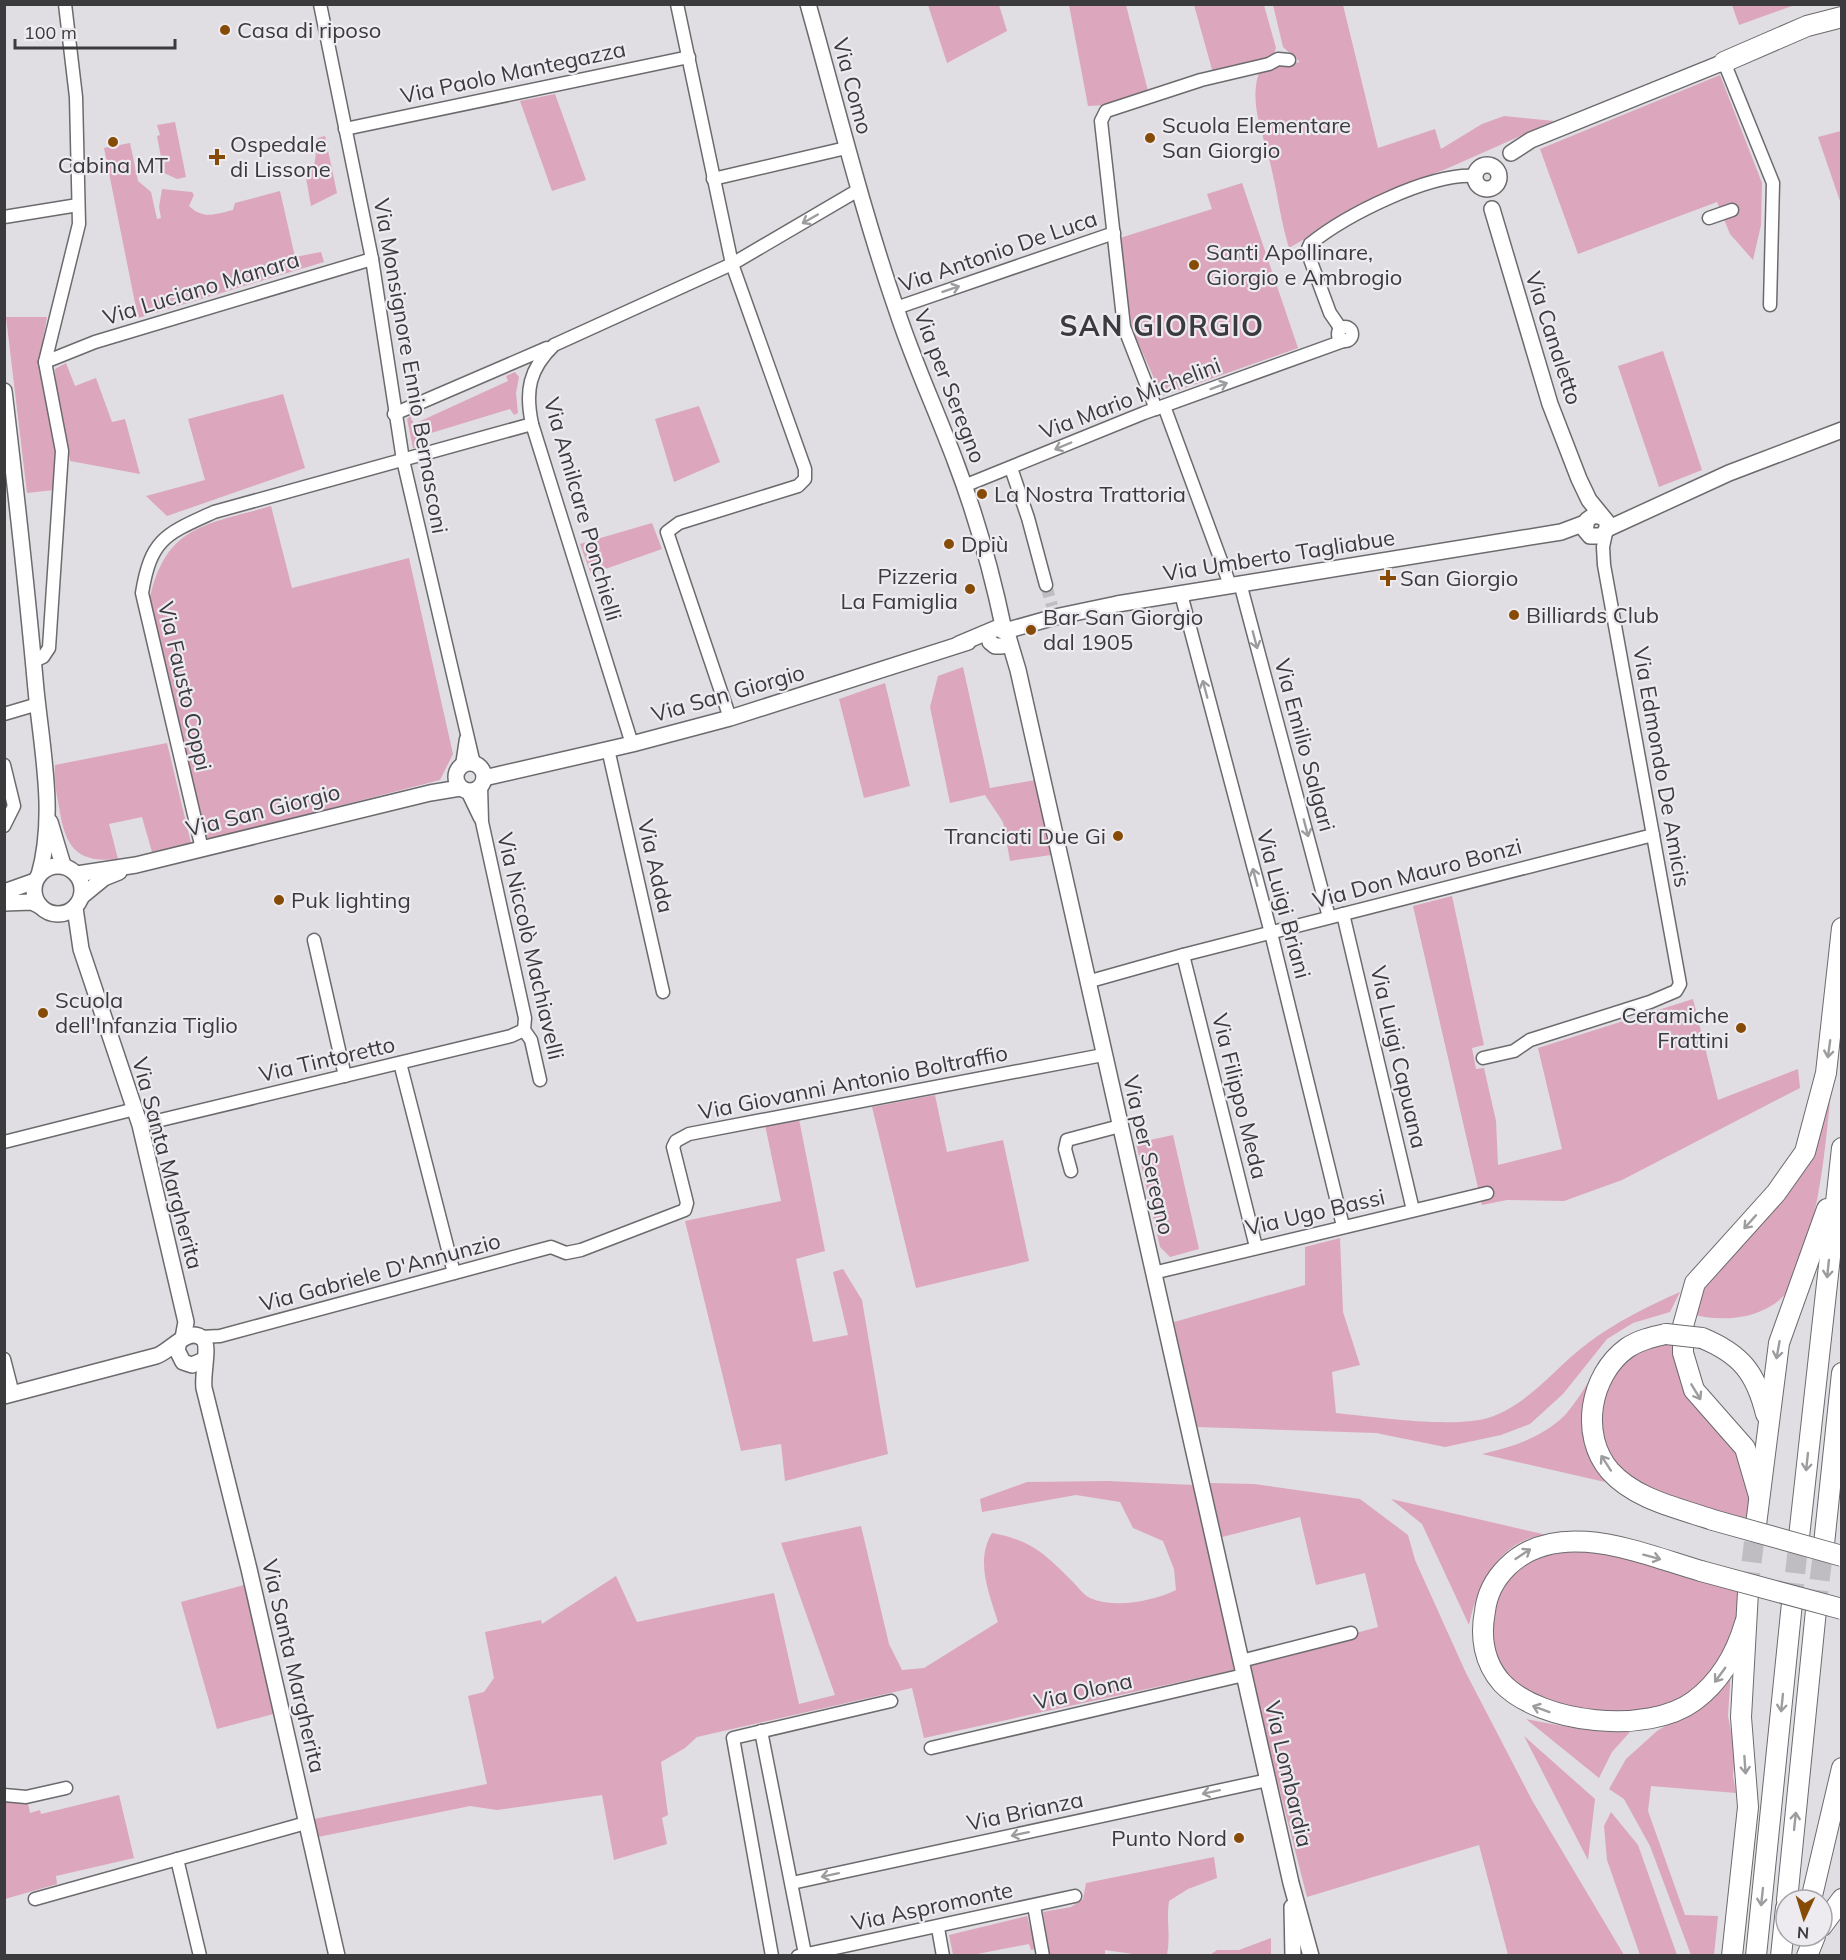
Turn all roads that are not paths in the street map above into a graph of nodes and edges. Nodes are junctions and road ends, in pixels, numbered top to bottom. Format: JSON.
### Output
{"nodes":[{"id":1,"x":65,"y":4,"type":"edge"},
{"id":2,"x":320,"y":4,"type":"edge"},
{"id":3,"x":677,"y":4,"type":"edge"},
{"id":4,"x":808,"y":4,"type":"edge"},
{"id":5,"x":1842,"y":17,"type":"edge"},
{"id":6,"x":689,"y":57,"type":"junction"},
{"id":7,"x":1289,"y":60,"type":"dead end"},
{"id":8,"x":1724,"y":62,"type":"junction"},
{"id":9,"x":345,"y":129,"type":"junction"},
{"id":10,"x":846,"y":148,"type":"junction"},
{"id":11,"x":1511,"y":153,"type":"junction"},
{"id":12,"x":1480,"y":176,"type":"junction"},
{"id":13,"x":713,"y":179,"type":"junction"},
{"id":14,"x":1498,"y":180,"type":"junction"},
{"id":15,"x":859,"y":184,"type":"junction"},
{"id":16,"x":78,"y":205,"type":"junction"},
{"id":17,"x":1492,"y":209,"type":"junction"},
{"id":18,"x":1732,"y":210,"type":"dead end"},
{"id":19,"x":4,"y":217,"type":"edge"},
{"id":20,"x":1709,"y":218,"type":"dead end"},
{"id":21,"x":1114,"y":233,"type":"junction"},
{"id":22,"x":372,"y":259,"type":"junction"},
{"id":23,"x":732,"y":264,"type":"junction"},
{"id":24,"x":1770,"y":305,"type":"dead end"},
{"id":25,"x":896,"y":308,"type":"junction"},
{"id":26,"x":554,"y":345,"type":"junction"},
{"id":27,"x":45,"y":362,"type":"junction"},
{"id":28,"x":4,"y":391,"type":"edge"},
{"id":29,"x":1160,"y":407,"type":"junction"},
{"id":30,"x":394,"y":414,"type":"junction"},
{"id":31,"x":532,"y":424,"type":"junction"},
{"id":32,"x":1842,"y":430,"type":"edge"},
{"id":33,"x":403,"y":459,"type":"junction"},
{"id":34,"x":1011,"y":468,"type":"junction"},
{"id":35,"x":964,"y":486,"type":"junction"},
{"id":36,"x":1596,"y":527,"type":"junction"},
{"id":37,"x":1235,"y":584,"type":"junction"},
{"id":38,"x":1046,"y":585,"type":"tunnel mouth"},
{"id":39,"x":1181,"y":594,"type":"junction"},
{"id":40,"x":1000,"y":635,"type":"junction"},
{"id":41,"x":34,"y":661,"type":"junction"},
{"id":42,"x":38,"y":704,"type":"junction"},
{"id":43,"x":4,"y":714,"type":"edge"},
{"id":44,"x":730,"y":718,"type":"junction"},
{"id":45,"x":632,"y":744,"type":"junction"},
{"id":46,"x":608,"y":749,"type":"junction"},
{"id":47,"x":4,"y":765,"type":"edge"},
{"id":48,"x":470,"y":778,"type":"junction"},
{"id":49,"x":47,"y":816,"type":"junction"},
{"id":50,"x":4,"y":826,"type":"edge"},
{"id":51,"x":1653,"y":835,"type":"junction"},
{"id":52,"x":202,"y":849,"type":"junction"},
{"id":53,"x":63,"y":865,"type":"junction"},
{"id":54,"x":136,"y":865,"type":"junction"},
{"id":55,"x":77,"y":874,"type":"junction"},
{"id":56,"x":37,"y":878,"type":"junction"},
{"id":57,"x":4,"y":892,"type":"edge"},
{"id":58,"x":79,"y":902,"type":"junction"},
{"id":59,"x":4,"y":903,"type":"edge"},
{"id":60,"x":45,"y":909,"type":"junction"},
{"id":61,"x":1343,"y":914,"type":"junction"},
{"id":62,"x":1329,"y":917,"type":"junction"},
{"id":63,"x":1842,"y":928,"type":"edge"},
{"id":64,"x":1271,"y":933,"type":"junction"},
{"id":65,"x":314,"y":940,"type":"dead end"},
{"id":66,"x":81,"y":949,"type":"junction"},
{"id":67,"x":1183,"y":955,"type":"junction"},
{"id":68,"x":1087,"y":982,"type":"junction"},
{"id":69,"x":663,"y":992,"type":"dead end"},
{"id":70,"x":524,"y":1030,"type":"junction"},
{"id":71,"x":1103,"y":1054,"type":"junction"},
{"id":72,"x":1483,"y":1058,"type":"dead end"},
{"id":73,"x":400,"y":1063,"type":"junction"},
{"id":74,"x":345,"y":1076,"type":"junction"},
{"id":75,"x":540,"y":1080,"type":"dead end"},
{"id":76,"x":135,"y":1109,"type":"junction"},
{"id":77,"x":140,"y":1125,"type":"junction"},
{"id":78,"x":1120,"y":1126,"type":"junction"},
{"id":79,"x":4,"y":1142,"type":"edge"},
{"id":80,"x":1842,"y":1148,"type":"edge"},
{"id":81,"x":1071,"y":1171,"type":"dead end"},
{"id":82,"x":1838,"y":1178,"type":"junction"},
{"id":83,"x":1487,"y":1193,"type":"dead end"},
{"id":84,"x":1413,"y":1210,"type":"junction"},
{"id":85,"x":1343,"y":1226,"type":"junction"},
{"id":86,"x":551,"y":1247,"type":"joint"},
{"id":87,"x":1256,"y":1247,"type":"junction"},
{"id":88,"x":1153,"y":1273,"type":"junction"},
{"id":89,"x":454,"y":1274,"type":"junction"},
{"id":90,"x":193,"y":1348,"type":"junction"},
{"id":91,"x":4,"y":1359,"type":"edge"},
{"id":92,"x":1842,"y":1373,"type":"edge"},
{"id":93,"x":9,"y":1395,"type":"edge"},
{"id":94,"x":1767,"y":1421,"type":"junction"},
{"id":95,"x":1759,"y":1496,"type":"junction"},
{"id":96,"x":1756,"y":1525,"type":"tunnel mouth"},
{"id":97,"x":1799,"y":1537,"type":"tunnel mouth"},
{"id":98,"x":1824,"y":1544,"type":"tunnel mouth"},
{"id":99,"x":1842,"y":1556,"type":"edge"},
{"id":100,"x":1748,"y":1592,"type":"tunnel mouth"},
{"id":101,"x":1792,"y":1603,"type":"tunnel mouth"},
{"id":102,"x":1842,"y":1609,"type":"edge"},
{"id":103,"x":1816,"y":1610,"type":"tunnel mouth"},
{"id":104,"x":1745,"y":1623,"type":"junction"},
{"id":105,"x":1351,"y":1633,"type":"dead end"},
{"id":106,"x":1243,"y":1668,"type":"junction"},
{"id":107,"x":891,"y":1701,"type":"dead end"},
{"id":108,"x":761,"y":1731,"type":"junction"},
{"id":109,"x":932,"y":1748,"type":"dead end"},
{"id":110,"x":1842,"y":1768,"type":"edge"},
{"id":111,"x":1268,"y":1780,"type":"junction"},
{"id":112,"x":66,"y":1788,"type":"dead end"},
{"id":113,"x":4,"y":1795,"type":"edge"},
{"id":114,"x":306,"y":1823,"type":"junction"},
{"id":115,"x":177,"y":1859,"type":"junction"},
{"id":116,"x":792,"y":1883,"type":"junction"},
{"id":117,"x":1291,"y":1883,"type":"junction"},
{"id":118,"x":1788,"y":1888,"type":"edge"},
{"id":119,"x":1813,"y":1888,"type":"edge"},
{"id":120,"x":1075,"y":1896,"type":"dead end"},
{"id":121,"x":35,"y":1899,"type":"dead end"},
{"id":122,"x":1034,"y":1906,"type":"junction"},
{"id":123,"x":938,"y":1928,"type":"junction"},
{"id":124,"x":801,"y":1955,"type":"edge"},
{"id":125,"x":200,"y":1956,"type":"edge"},
{"id":126,"x":337,"y":1956,"type":"edge"},
{"id":127,"x":772,"y":1956,"type":"edge"},
{"id":128,"x":944,"y":1956,"type":"edge"},
{"id":129,"x":1043,"y":1956,"type":"edge"},
{"id":130,"x":1293,"y":1956,"type":"edge"},
{"id":131,"x":1311,"y":1956,"type":"edge"},
{"id":132,"x":1732,"y":1956,"type":"edge"},
{"id":133,"x":1756,"y":1956,"type":"edge"}],
"edges":[{"from":1,"to":16,"type":"street"},
{"from":2,"to":9,"type":"street","name":"Via Monsignore Ennio Bernasconi"},
{"from":3,"to":6,"type":"street"},
{"from":4,"to":10,"type":"street","name":"Via Como"},
{"from":5,"to":8,"type":"highway"},
{"from":6,"to":9,"type":"street","name":"Via Paolo Mantegazza"},
{"from":6,"to":13,"type":"street"},
{"from":7,"to":21,"type":"street","name":"Via Emilio Salgari"},
{"from":8,"to":11,"type":"street"},
{"from":8,"to":24,"type":"street"},
{"from":9,"to":22,"type":"street","name":"Via Monsignore Ennio Bernasconi"},
{"from":10,"to":13,"type":"street"},
{"from":10,"to":15,"type":"street","name":"Via Como"},
{"from":11,"to":12,"type":"street"},
{"from":11,"to":14,"type":"street","name":"Via Canaletto"},
{"from":12,"to":14,"type":"street"},
{"from":12,"to":14,"type":"street"},
{"from":12,"to":17,"type":"street","name":"Via Canaletto"},
{"from":29,"to":12,"type":"street","name":"Via Mario Michelini","one_way":true},
{"from":13,"to":23,"type":"street"},
{"from":14,"to":17,"type":"street","name":"Via Canaletto"},
{"from":15,"to":23,"type":"street","name":"Via Amilcare Ponchielli","one_way":true},
{"from":15,"to":25,"type":"street","name":"Via per Seregno"},
{"from":16,"to":19,"type":"street"},
{"from":16,"to":27,"type":"street"},
{"from":17,"to":36,"type":"street","name":"Via Canaletto"},
{"from":18,"to":20,"type":"street"},
{"from":25,"to":21,"type":"street","name":"Via Antonio De Luca","one_way":true},
{"from":21,"to":29,"type":"street","name":"Via Emilio Salgari"},
{"from":22,"to":27,"type":"street","name":"Via Luciano Manara"},
{"from":22,"to":30,"type":"street","name":"Via Monsignore Ennio Bernasconi"},
{"from":23,"to":26,"type":"street","name":"Via Amilcare Ponchielli"},
{"from":23,"to":44,"type":"street"},
{"from":25,"to":35,"type":"street","name":"Via per Seregno"},
{"from":26,"to":30,"type":"street"},
{"from":26,"to":31,"type":"street","name":"Via Amilcare Ponchielli"},
{"from":27,"to":41,"type":"street"},
{"from":28,"to":41,"type":"street"},
{"from":29,"to":34,"type":"street","name":"Via Mario Michelini","one_way":true},
{"from":29,"to":37,"type":"street","name":"Via Emilio Salgari"},
{"from":30,"to":33,"type":"street","name":"Via Monsignore Ennio Bernasconi"},
{"from":31,"to":33,"type":"street","name":"Via Fausto Coppi"},
{"from":31,"to":45,"type":"street","name":"Via Amilcare Ponchielli"},
{"from":32,"to":36,"type":"street","name":"Via Umberto Tagliabue"},
{"from":33,"to":48,"type":"street","name":"Via Monsignore Ennio Bernasconi"},
{"from":33,"to":52,"type":"street","name":"Via Fausto Coppi"},
{"from":34,"to":35,"type":"street","name":"Via Mario Michelini"},
{"from":34,"to":38,"type":"street"},
{"from":35,"to":40,"type":"street","name":"Via per Seregno"},
{"from":36,"to":37,"type":"street","name":"Via Umberto Tagliabue"},
{"from":36,"to":51,"type":"street","name":"Via Edmondo De Amicis"},
{"from":37,"to":39,"type":"street","name":"Via Umberto Tagliabue"},
{"from":37,"to":62,"type":"street","name":"Via Emilio Salgari","one_way":true},
{"from":39,"to":40,"type":"street","name":"Via Umberto Tagliabue"},
{"from":64,"to":39,"type":"street","name":"Via Luigi Briani","one_way":true},
{"from":40,"to":44,"type":"street","name":"Via San Giorgio"},
{"from":40,"to":68,"type":"street","name":"Via per Seregno"},
{"from":41,"to":42,"type":"street"},
{"from":42,"to":43,"type":"street"},
{"from":42,"to":49,"type":"street"},
{"from":44,"to":45,"type":"street","name":"Via San Giorgio"},
{"from":45,"to":46,"type":"street","name":"Via San Giorgio"},
{"from":46,"to":48,"type":"street","name":"Via San Giorgio"},
{"from":46,"to":69,"type":"street","name":"Via Adda"},
{"from":47,"to":50,"type":"street"},
{"from":48,"to":52,"type":"street","name":"Via San Giorgio"},
{"from":48,"to":70,"type":"street","name":"Via Niccolò Machiavelli"},
{"from":49,"to":53,"type":"street"},
{"from":49,"to":56,"type":"street"},
{"from":51,"to":61,"type":"street","name":"Via Don Mauro Bonzi"},
{"from":51,"to":72,"type":"street","name":"Via Edmondo De Amicis"},
{"from":52,"to":54,"type":"street","name":"Via San Giorgio"},
{"from":53,"to":55,"type":"street"},
{"from":53,"to":56,"type":"street"},
{"from":54,"to":55,"type":"street","name":"Via San Giorgio"},
{"from":54,"to":58,"type":"street","name":"Via San Giorgio"},
{"from":55,"to":58,"type":"street"},
{"from":56,"to":57,"type":"street"},
{"from":56,"to":60,"type":"street"},
{"from":58,"to":60,"type":"street"},
{"from":58,"to":66,"type":"street","name":"Via Santa Margherita"},
{"from":59,"to":60,"type":"street"},
{"from":60,"to":66,"type":"street","name":"Via Santa Margherita"},
{"from":61,"to":62,"type":"street","name":"Via Don Mauro Bonzi"},
{"from":61,"to":84,"type":"street","name":"Via Luigi Capuana"},
{"from":62,"to":64,"type":"street","name":"Via Don Mauro Bonzi"},
{"from":63,"to":95,"type":"highway","one_way":true},
{"from":64,"to":67,"type":"street","name":"Via Don Mauro Bonzi"},
{"from":64,"to":85,"type":"street","name":"Via Luigi Briani"},
{"from":65,"to":74,"type":"street"},
{"from":66,"to":76,"type":"street","name":"Via Santa Margherita"},
{"from":67,"to":68,"type":"street","name":"Via Don Mauro Bonzi"},
{"from":67,"to":87,"type":"street","name":"Via Filippo Meda"},
{"from":68,"to":71,"type":"street","name":"Via per Seregno"},
{"from":70,"to":73,"type":"street","name":"Via Tintoretto"},
{"from":70,"to":75,"type":"street","name":"Via Niccolò Machiavelli"},
{"from":71,"to":78,"type":"street","name":"Via per Seregno"},
{"from":71,"to":86,"type":"street","name":"Via Giovanni Antonio Boltraffio"},
{"from":73,"to":74,"type":"street","name":"Via Tintoretto"},
{"from":73,"to":89,"type":"street"},
{"from":74,"to":77,"type":"street","name":"Via Tintoretto"},
{"from":76,"to":77,"type":"street","name":"Via Santa Margherita"},
{"from":76,"to":79,"type":"street"},
{"from":77,"to":90,"type":"street","name":"Via Santa Margherita"},
{"from":78,"to":81,"type":"street"},
{"from":78,"to":88,"type":"street","name":"Via per Seregno"},
{"from":80,"to":82,"type":"highway"},
{"from":82,"to":94,"type":"highway","one_way":true},
{"from":82,"to":97,"type":"highway","one_way":true},
{"from":83,"to":84,"type":"street","name":"Via Ugo Bassi"},
{"from":84,"to":85,"type":"street","name":"Via Ugo Bassi"},
{"from":85,"to":87,"type":"street","name":"Via Ugo Bassi"},
{"from":86,"to":89,"type":"street","name":"Via Gabriele D'Annunzio"},
{"from":87,"to":88,"type":"street","name":"Via Ugo Bassi"},
{"from":88,"to":106,"type":"street","name":"Via per Seregno"},
{"from":89,"to":90,"type":"street","name":"Via Gabriele D'Annunzio"},
{"from":90,"to":93,"type":"street"},
{"from":90,"to":114,"type":"street","name":"Via Santa Margherita"},
{"from":91,"to":93,"type":"street"},
{"from":92,"to":98,"type":"highway"},
{"from":94,"to":95,"type":"highway"},
{"from":99,"to":94,"type":"highway","one_way":true,"bridge":true},
{"from":95,"to":96,"type":"highway"},
{"from":100,"to":104,"type":"highway"},
{"from":101,"to":133,"type":"highway","one_way":true},
{"from":104,"to":102,"type":"highway","one_way":true,"bridge":true},
{"from":118,"to":103,"type":"highway","one_way":true},
{"from":104,"to":132,"type":"highway","one_way":true},
{"from":105,"to":106,"type":"street"},
{"from":106,"to":109,"type":"street","name":"Via Olona"},
{"from":106,"to":111,"type":"street","name":"Via Lombardia"},
{"from":107,"to":108,"type":"street"},
{"from":108,"to":116,"type":"street"},
{"from":108,"to":127,"type":"street"},
{"from":110,"to":119,"type":"highway"},
{"from":111,"to":116,"type":"street","name":"Via Brianza","one_way":true},
{"from":111,"to":117,"type":"street","name":"Via Lombardia"},
{"from":112,"to":113,"type":"street"},
{"from":114,"to":115,"type":"street"},
{"from":114,"to":126,"type":"street","name":"Via Santa Margherita"},
{"from":115,"to":121,"type":"street"},
{"from":115,"to":125,"type":"street"},
{"from":116,"to":124,"type":"street"},
{"from":117,"to":130,"type":"street","name":"Via Lombardia"},
{"from":117,"to":131,"type":"street","name":"Via Lombardia"},
{"from":120,"to":122,"type":"street","name":"Via Aspromonte"},
{"from":122,"to":123,"type":"street","name":"Via Aspromonte"},
{"from":122,"to":129,"type":"street"},
{"from":123,"to":124,"type":"street","name":"Via Aspromonte"},
{"from":123,"to":128,"type":"street"}]}
